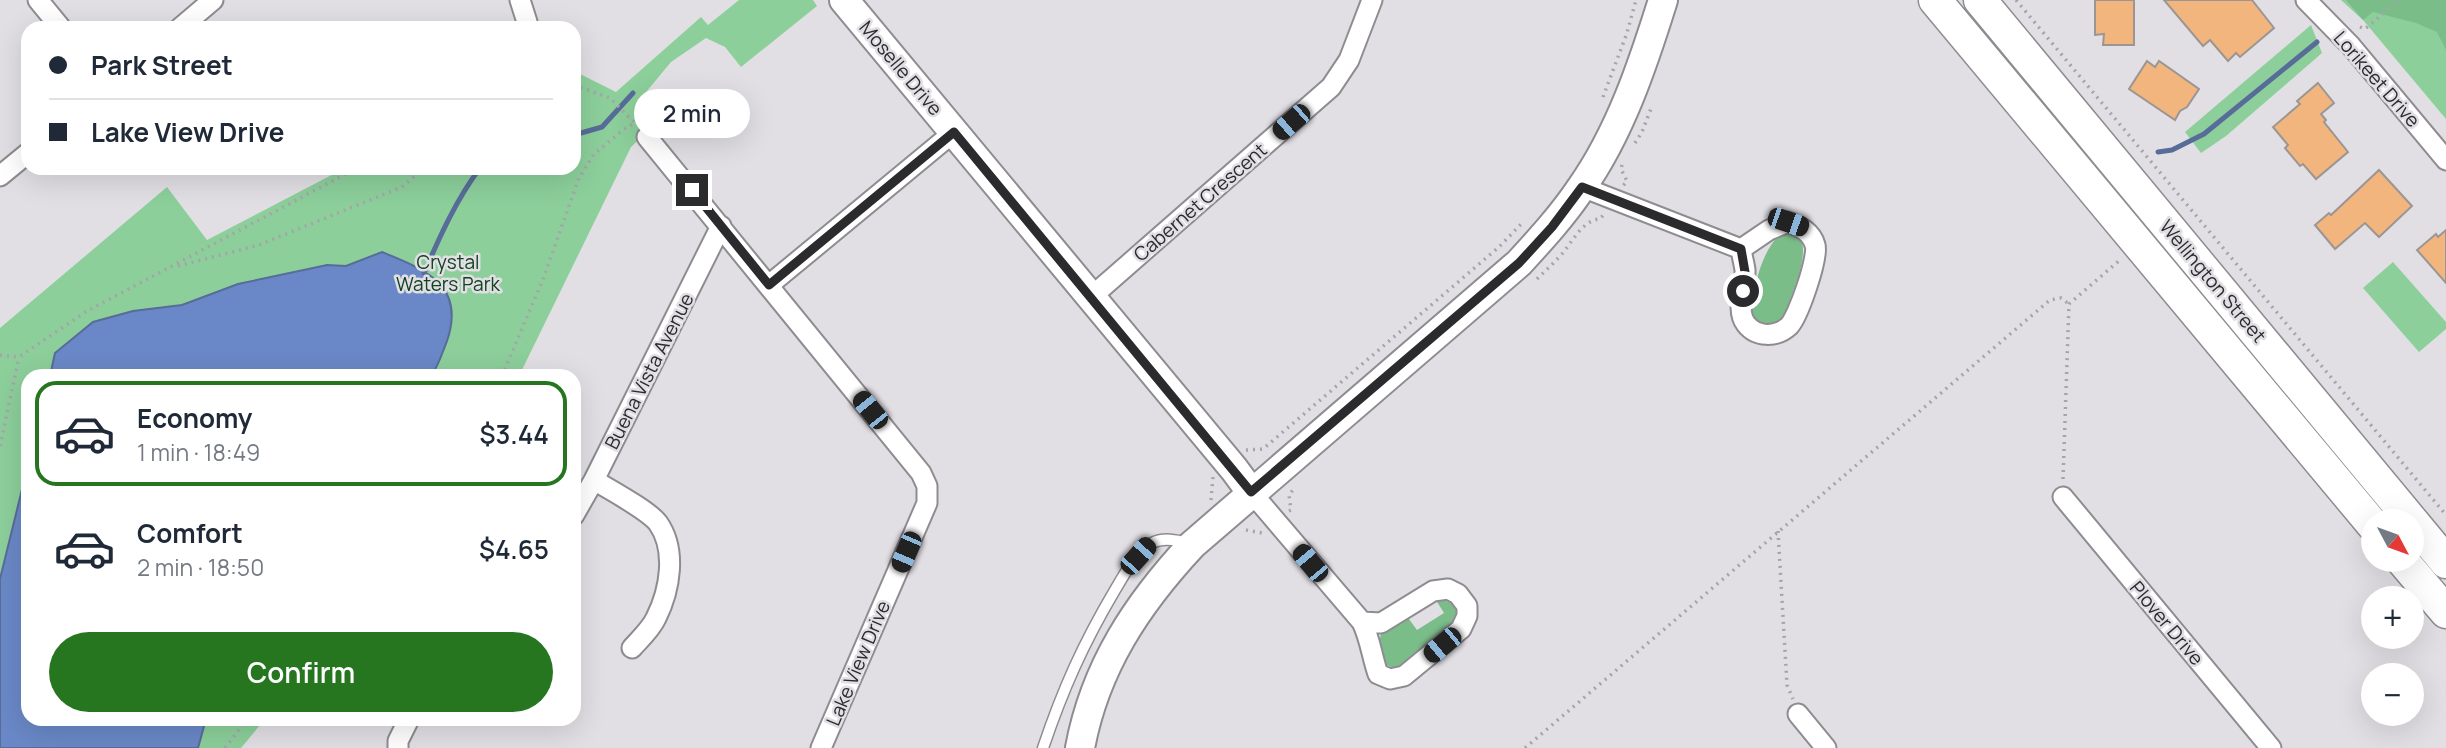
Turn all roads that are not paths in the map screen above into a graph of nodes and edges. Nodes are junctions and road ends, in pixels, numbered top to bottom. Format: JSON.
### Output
{"nodes":[{"id":1,"x":37,"y":0,"type":"edge"},
{"id":2,"x":214,"y":0,"type":"edge"},
{"id":3,"x":520,"y":0,"type":"edge"},
{"id":4,"x":845,"y":0,"type":"edge"},
{"id":5,"x":1372,"y":0,"type":"edge"},
{"id":6,"x":1661,"y":0,"type":"edge"},
{"id":7,"x":1935,"y":0,"type":"edge"},
{"id":8,"x":1980,"y":0,"type":"edge"},
{"id":9,"x":2306,"y":0,"type":"edge"},
{"id":10,"x":55,"y":21,"type":"edge"},
{"id":11,"x":188,"y":21,"type":"edge"},
{"id":12,"x":527,"y":21,"type":"edge"},
{"id":13,"x":641,"y":130,"type":"road end"},
{"id":14,"x":954,"y":132,"type":"junction"},
{"id":15,"x":21,"y":159,"type":"edge"},
{"id":16,"x":2446,"y":160,"type":"edge"},
{"id":17,"x":0,"y":176,"type":"edge"},
{"id":18,"x":1582,"y":187,"type":"junction"},
{"id":19,"x":721,"y":226,"type":"junction"},
{"id":20,"x":1741,"y":249,"type":"junction"},
{"id":21,"x":769,"y":285,"type":"junction"},
{"id":22,"x":1090,"y":298,"type":"junction"},
{"id":23,"x":594,"y":480,"type":"junction"},
{"id":24,"x":1251,"y":492,"type":"junction"},
{"id":25,"x":2063,"y":497,"type":"road end"},
{"id":26,"x":581,"y":503,"type":"edge"},
{"id":27,"x":2361,"y":511,"type":"edge"},
{"id":28,"x":1192,"y":545,"type":"junction"},
{"id":29,"x":2446,"y":562,"type":"edge"},
{"id":30,"x":2412,"y":572,"type":"edge"},
{"id":31,"x":2446,"y":612,"type":"edge"},
{"id":32,"x":1362,"y":622,"type":"junction"},
{"id":33,"x":632,"y":648,"type":"dead end"},
{"id":34,"x":1798,"y":715,"type":"road end"},
{"id":35,"x":406,"y":726,"type":"edge"},
{"id":36,"x":398,"y":748,"type":"edge"},
{"id":37,"x":821,"y":748,"type":"edge"},
{"id":38,"x":1043,"y":748,"type":"edge"},
{"id":39,"x":1080,"y":748,"type":"edge"},
{"id":40,"x":1826,"y":748,"type":"edge"},
{"id":41,"x":2271,"y":748,"type":"edge"}],
"edges":[{"from":1,"to":10,"type":"street"},
{"from":2,"to":11,"type":"street"},
{"from":3,"to":12,"type":"street"},
{"from":4,"to":14,"type":"street","name":"Moselle Drive"},
{"from":5,"to":22,"type":"street","name":"Cabernet Crescent"},
{"from":6,"to":18,"type":"street"},
{"from":7,"to":27,"type":"main road","name":"Wellington Street"},
{"from":8,"to":29,"type":"main road","name":"Wellington Street"},
{"from":9,"to":16,"type":"street","name":"Lorikeet Drive"},
{"from":13,"to":19,"type":"street","name":"Lake View Drive"},
{"from":14,"to":21,"type":"street"},
{"from":14,"to":22,"type":"street","name":"Moselle Drive"},
{"from":15,"to":17,"type":"street"},
{"from":18,"to":20,"type":"street"},
{"from":18,"to":24,"type":"street"},
{"from":19,"to":21,"type":"street","name":"Lake View Drive"},
{"from":19,"to":23,"type":"street","name":"Buena Vista Avenue"},
{"from":20,"to":20,"type":"street"},
{"from":21,"to":37,"type":"street","name":"Lake View Drive"},
{"from":22,"to":24,"type":"street","name":"Moselle Drive"},
{"from":23,"to":26,"type":"street","name":"Buena Vista Avenue"},
{"from":23,"to":33,"type":"street"},
{"from":24,"to":28,"type":"street"},
{"from":24,"to":32,"type":"street"},
{"from":25,"to":41,"type":"street","name":"Plover Drive"},
{"from":28,"to":38,"type":"lane"},
{"from":28,"to":39,"type":"street"},
{"from":30,"to":31,"type":"main road"},
{"from":32,"to":32,"type":"street"},
{"from":34,"to":40,"type":"street"},
{"from":35,"to":36,"type":"street"}]}
